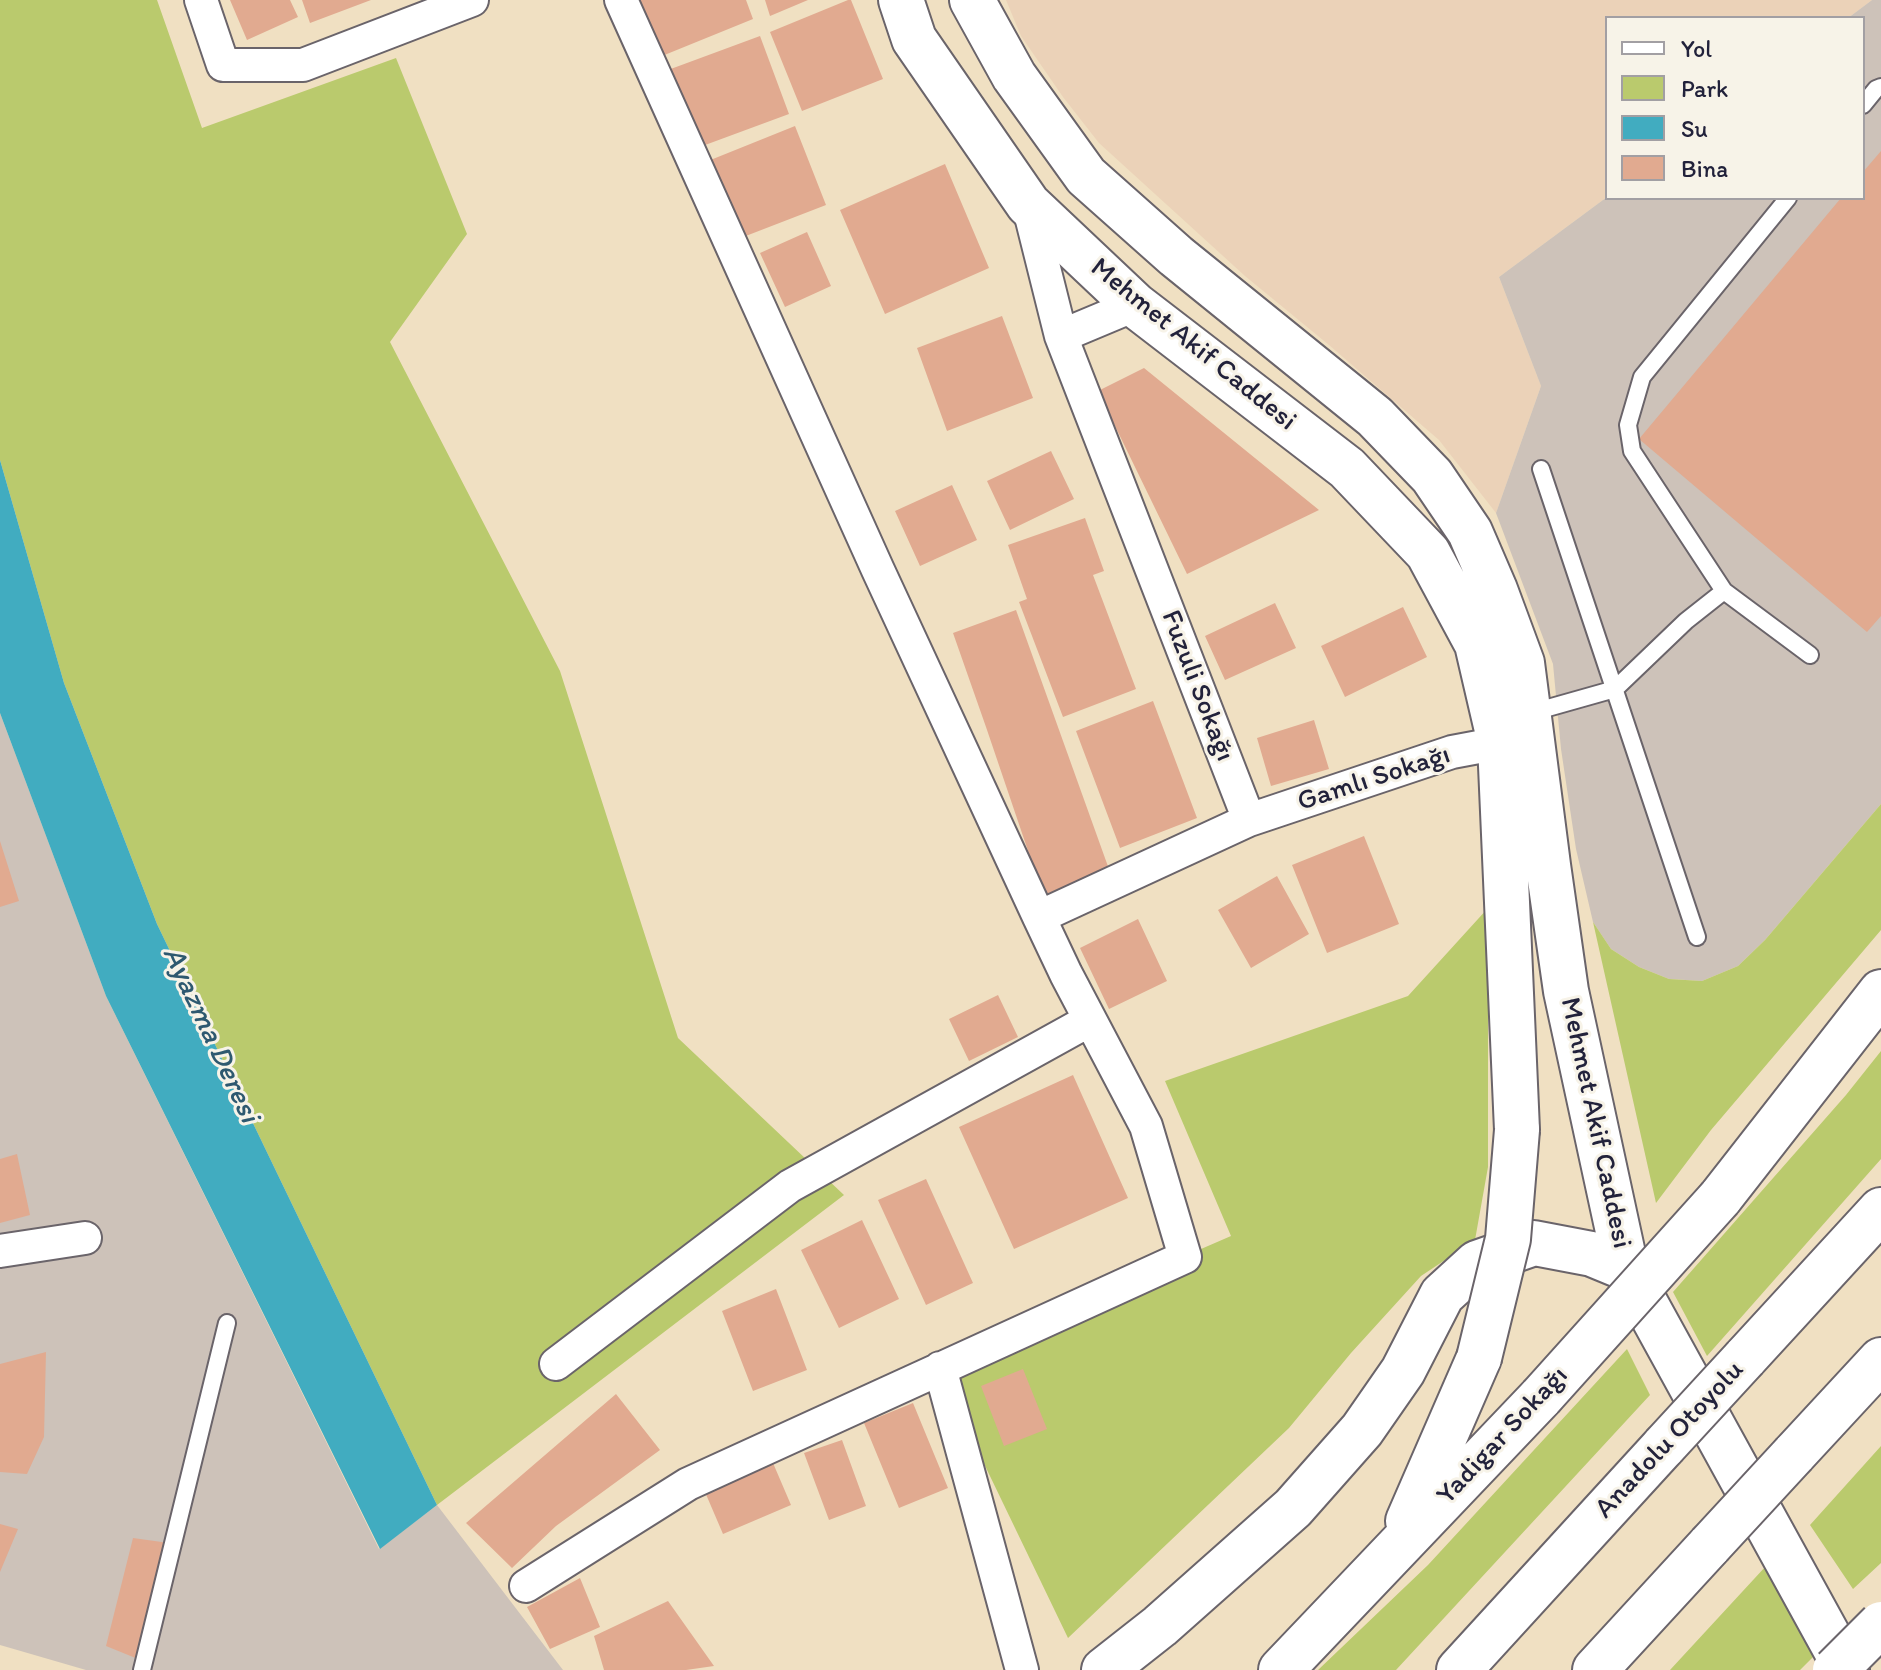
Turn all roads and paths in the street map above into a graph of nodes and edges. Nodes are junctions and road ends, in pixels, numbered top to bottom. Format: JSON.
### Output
{"nodes":[{"id":1,"x":201,"y":0,"type":"edge"},
{"id":2,"x":472,"y":0,"type":"edge"},
{"id":3,"x":621,"y":0,"type":"edge"},
{"id":4,"x":901,"y":0,"type":"edge"},
{"id":5,"x":972,"y":0,"type":"edge"},
{"id":6,"x":1881,"y":87,"type":"edge"},
{"id":7,"x":1865,"y":103,"type":"edge"},
{"id":8,"x":1786,"y":200,"type":"edge"},
{"id":9,"x":1028,"y":204,"type":"junction"},
{"id":10,"x":1135,"y":305,"type":"junction"},
{"id":11,"x":1061,"y":336,"type":"junction"},
{"id":12,"x":1541,"y":469,"type":"dead end"},
{"id":13,"x":1470,"y":532,"type":"junction"},
{"id":14,"x":1428,"y":553,"type":"junction"},
{"id":15,"x":1724,"y":591,"type":"junction"},
{"id":16,"x":1810,"y":655,"type":"dead end"},
{"id":17,"x":1615,"y":689,"type":"junction"},
{"id":18,"x":1514,"y":728,"type":"junction"},
{"id":19,"x":1249,"y":820,"type":"junction"},
{"id":20,"x":1039,"y":917,"type":"junction"},
{"id":21,"x":1697,"y":937,"type":"dead end"},
{"id":22,"x":1881,"y":992,"type":"edge"},
{"id":23,"x":1090,"y":1020,"type":"junction"},
{"id":24,"x":1881,"y":1210,"type":"edge"},
{"id":25,"x":85,"y":1238,"type":"dead end"},
{"id":26,"x":0,"y":1251,"type":"edge"},
{"id":27,"x":1626,"y":1268,"type":"junction"},
{"id":28,"x":227,"y":1323,"type":"dead end"},
{"id":29,"x":1881,"y":1360,"type":"edge"},
{"id":30,"x":556,"y":1364,"type":"dead end"},
{"id":31,"x":940,"y":1368,"type":"junction"},
{"id":32,"x":1396,"y":1549,"type":"junction"},
{"id":33,"x":526,"y":1586,"type":"dead end"},
{"id":34,"x":1881,"y":1624,"type":"edge"},
{"id":35,"x":142,"y":1670,"type":"edge"},
{"id":36,"x":1022,"y":1670,"type":"edge"},
{"id":37,"x":1104,"y":1670,"type":"edge"},
{"id":38,"x":1281,"y":1670,"type":"edge"},
{"id":39,"x":1459,"y":1670,"type":"edge"},
{"id":40,"x":1595,"y":1670,"type":"edge"},
{"id":41,"x":1835,"y":1670,"type":"edge"},
{"id":42,"x":1847,"y":1670,"type":"edge"}],
"edges":[{"from":1,"to":2,"type":"street"},
{"from":3,"to":20,"type":"street"},
{"from":4,"to":9,"type":"main road","name":"Mehmet Akif Caddesi"},
{"from":5,"to":13,"type":"main road","name":"Mehmet Akif Caddesi"},
{"from":6,"to":7,"type":"lane"},
{"from":8,"to":15,"type":"lane"},
{"from":9,"to":10,"type":"main road","name":"Mehmet Akif Caddesi"},
{"from":9,"to":11,"type":"street","name":"Fuzuli Sokağı"},
{"from":10,"to":11,"type":"street"},
{"from":10,"to":14,"type":"main road","name":"Mehmet Akif Caddesi"},
{"from":11,"to":19,"type":"street","name":"Fuzuli Sokağı"},
{"from":12,"to":17,"type":"lane"},
{"from":13,"to":14,"type":"main road"},
{"from":13,"to":18,"type":"main road","name":"Mehmet Akif Caddesi"},
{"from":14,"to":18,"type":"main road","name":"Mehmet Akif Caddesi"},
{"from":15,"to":16,"type":"lane"},
{"from":15,"to":17,"type":"lane"},
{"from":17,"to":18,"type":"lane"},
{"from":17,"to":21,"type":"lane"},
{"from":18,"to":19,"type":"street","name":"Gamlı Sokağı"},
{"from":18,"to":27,"type":"main road","name":"Mehmet Akif Caddesi"},
{"from":18,"to":32,"type":"main road","name":"Mehmet Akif Caddesi","bridge":true},
{"from":19,"to":20,"type":"street"},
{"from":20,"to":23,"type":"street"},
{"from":22,"to":32,"type":"main road","name":"Yadigar Sokağı","bridge":true},
{"from":23,"to":30,"type":"street"},
{"from":23,"to":31,"type":"street"},
{"from":24,"to":39,"type":"main road","name":"Anadolu Otoyolu","bridge":true},
{"from":25,"to":26,"type":"street"},
{"from":27,"to":37,"type":"main road"},
{"from":27,"to":42,"type":"main road","name":"Mehmet Akif Caddesi"},
{"from":28,"to":35,"type":"lane"},
{"from":29,"to":40,"type":"main road","bridge":true},
{"from":31,"to":33,"type":"street"},
{"from":31,"to":36,"type":"street"},
{"from":32,"to":38,"type":"main road","name":"Yadigar Sokağı"},
{"from":34,"to":41,"type":"main road","bridge":true}]}
